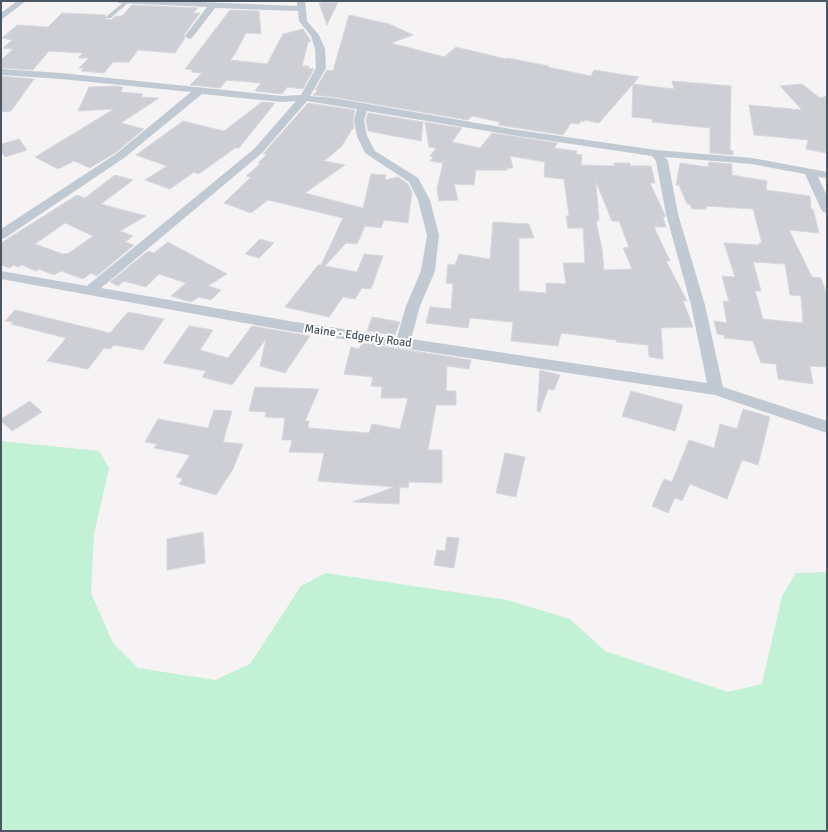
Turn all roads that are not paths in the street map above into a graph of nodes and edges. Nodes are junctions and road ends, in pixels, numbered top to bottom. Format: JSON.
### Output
{"nodes":[{"id":1,"x":22,"y":1,"type":"edge"},
{"id":2,"x":119,"y":1,"type":"edge"},
{"id":3,"x":126,"y":1,"type":"edge"},
{"id":4,"x":213,"y":5,"type":"junction"},
{"id":5,"x":301,"y":5,"type":"edge"},
{"id":6,"x":1,"y":17,"type":"edge"},
{"id":7,"x":109,"y":17,"type":"dead end"},
{"id":8,"x":189,"y":36,"type":"dead end"},
{"id":9,"x":1,"y":72,"type":"edge"},
{"id":10,"x":200,"y":90,"type":"junction"},
{"id":11,"x":304,"y":98,"type":"junction"},
{"id":12,"x":363,"y":106,"type":"junction"},
{"id":13,"x":656,"y":153,"type":"junction"},
{"id":14,"x":810,"y":172,"type":"junction"},
{"id":15,"x":827,"y":175,"type":"edge"},
{"id":16,"x":827,"y":209,"type":"edge"},
{"id":17,"x":1,"y":235,"type":"edge"},
{"id":18,"x":1,"y":275,"type":"edge"},
{"id":19,"x":88,"y":291,"type":"junction"},
{"id":20,"x":403,"y":342,"type":"junction"},
{"id":21,"x":716,"y":390,"type":"junction"},
{"id":22,"x":827,"y":426,"type":"edge"}],
"edges":[{"from":1,"to":6,"type":"street"},
{"from":2,"to":3,"type":"street"},
{"from":3,"to":4,"type":"street"},
{"from":3,"to":7,"type":"lane"},
{"from":4,"to":5,"type":"street"},
{"from":4,"to":8,"type":"street"},
{"from":5,"to":11,"type":"street"},
{"from":9,"to":10,"type":"street"},
{"from":10,"to":11,"type":"street"},
{"from":10,"to":17,"type":"street"},
{"from":11,"to":12,"type":"street"},
{"from":11,"to":19,"type":"street"},
{"from":12,"to":13,"type":"street"},
{"from":12,"to":20,"type":"street"},
{"from":13,"to":14,"type":"street"},
{"from":13,"to":21,"type":"street"},
{"from":14,"to":15,"type":"street"},
{"from":14,"to":16,"type":"street"},
{"from":18,"to":19,"type":"street","name":"Maine - Edgerly Road"},
{"from":19,"to":20,"type":"street","name":"Maine - Edgerly Road"},
{"from":20,"to":21,"type":"street","name":"Maine - Edgerly Road"},
{"from":21,"to":22,"type":"street","name":"Maine - Edgerly Road"}]}
